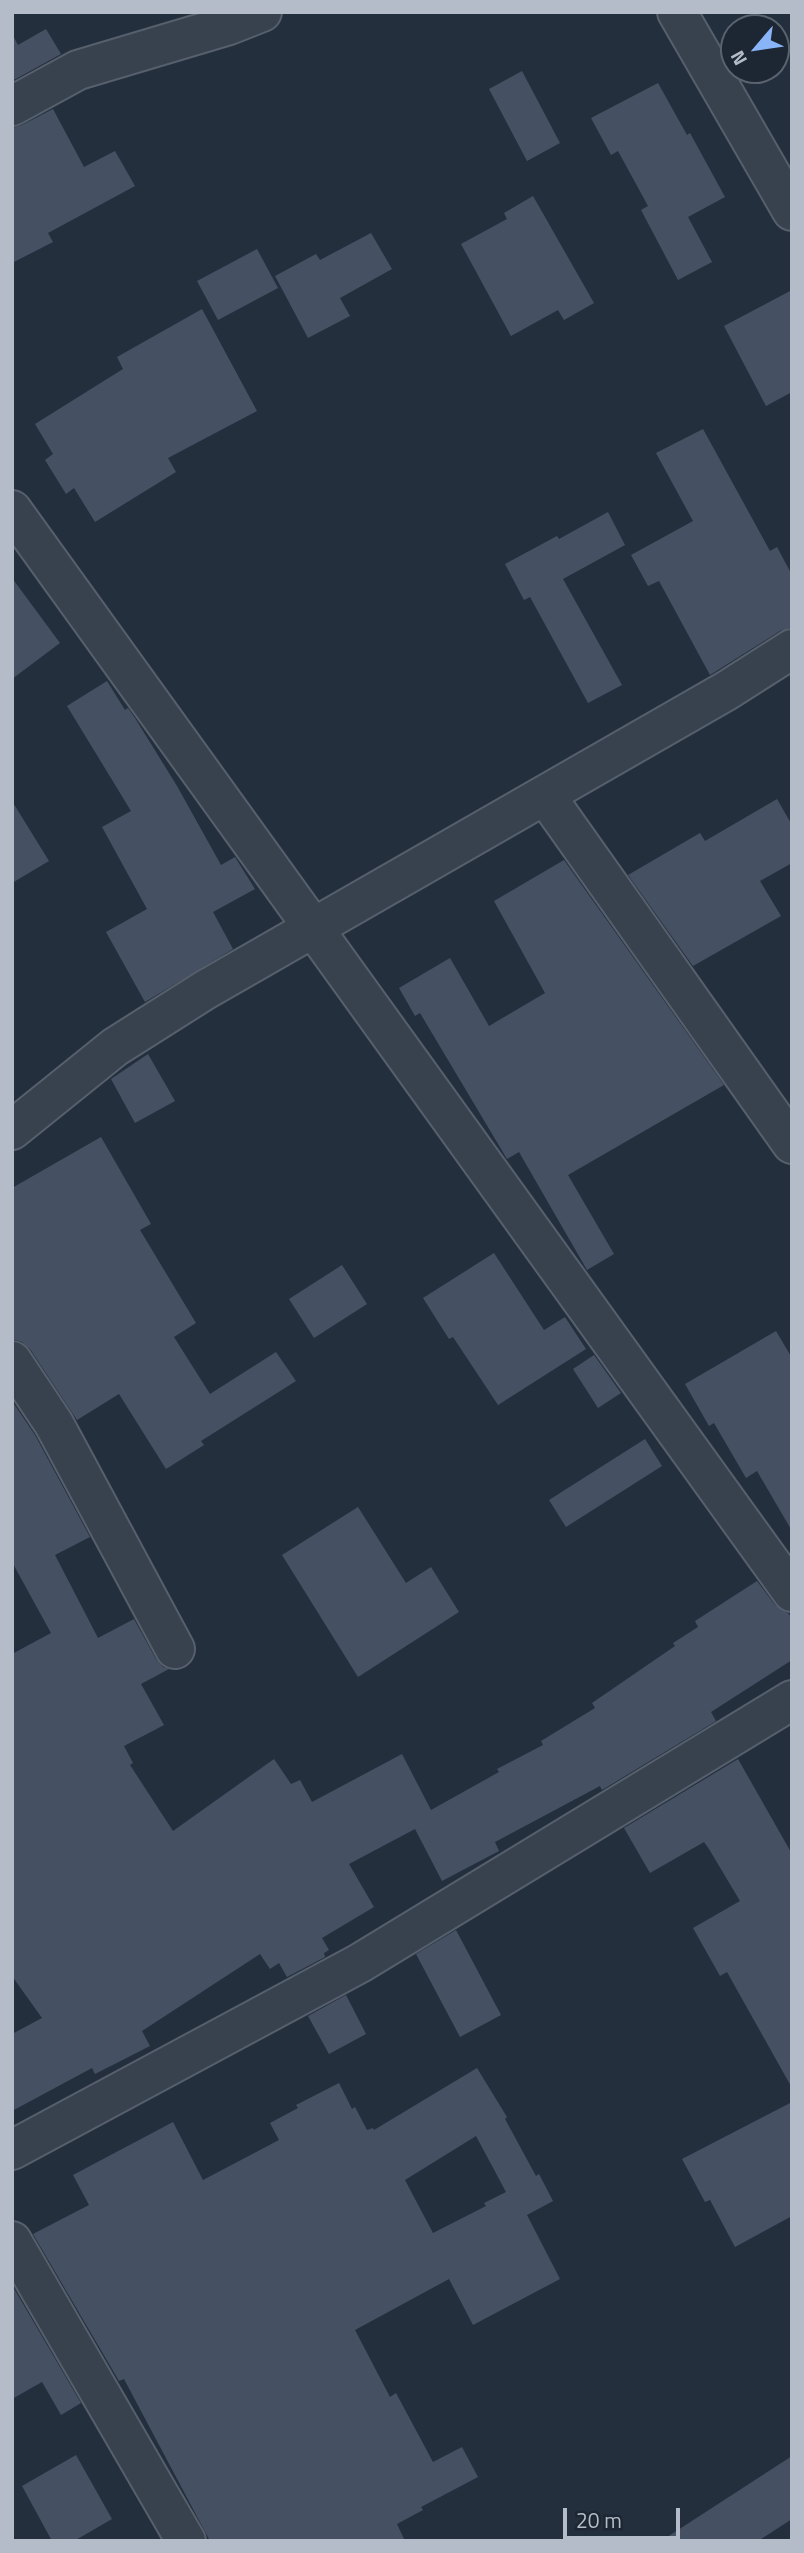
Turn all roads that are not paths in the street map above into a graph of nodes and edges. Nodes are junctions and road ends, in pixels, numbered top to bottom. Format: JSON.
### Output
{"nodes":[{"id":1,"x":262,"y":12,"type":"edge"},
{"id":2,"x":677,"y":12,"type":"edge"},
{"id":3,"x":12,"y":106,"type":"edge"},
{"id":4,"x":792,"y":211,"type":"edge"},
{"id":5,"x":18,"y":529,"type":"edge"},
{"id":6,"x":792,"y":649,"type":"edge"},
{"id":7,"x":545,"y":795,"type":"junction"},
{"id":8,"x":312,"y":928,"type":"junction"},
{"id":9,"x":12,"y":1130,"type":"edge"},
{"id":10,"x":792,"y":1144,"type":"edge"},
{"id":11,"x":12,"y":1361,"type":"edge"},
{"id":12,"x":792,"y":1592,"type":"edge"},
{"id":13,"x":175,"y":1649,"type":"dead end"},
{"id":14,"x":792,"y":1700,"type":"edge"},
{"id":15,"x":12,"y":2150,"type":"edge"},
{"id":16,"x":12,"y":2241,"type":"edge"},
{"id":17,"x":186,"y":2541,"type":"edge"}],
"edges":[{"from":1,"to":3,"type":"street"},
{"from":2,"to":4,"type":"street"},
{"from":5,"to":8,"type":"street"},
{"from":6,"to":7,"type":"street"},
{"from":7,"to":8,"type":"street"},
{"from":7,"to":10,"type":"street"},
{"from":8,"to":9,"type":"street"},
{"from":8,"to":12,"type":"street"},
{"from":11,"to":13,"type":"street"},
{"from":14,"to":15,"type":"street"},
{"from":16,"to":17,"type":"street"}]}
